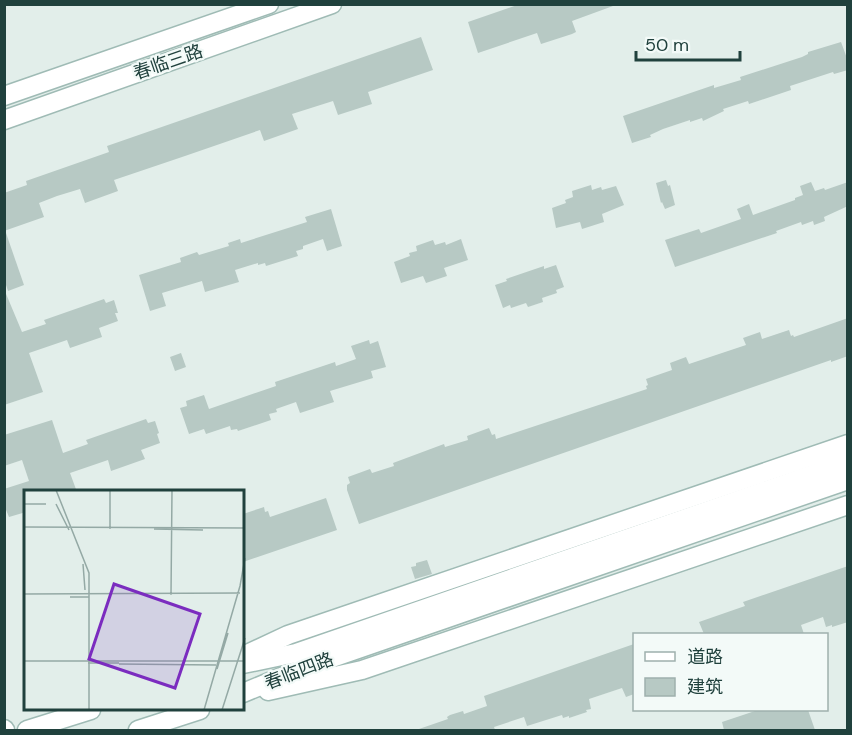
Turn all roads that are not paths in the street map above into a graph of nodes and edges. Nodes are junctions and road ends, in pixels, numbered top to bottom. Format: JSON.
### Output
{"nodes":[{"id":1,"x":269,"y":4,"type":"edge"},
{"id":2,"x":332,"y":4,"type":"edge"},
{"id":3,"x":4,"y":96,"type":"edge"},
{"id":4,"x":4,"y":120,"type":"edge"},
{"id":5,"x":848,"y":444,"type":"edge"},
{"id":6,"x":848,"y":462,"type":"edge"},
{"id":7,"x":848,"y":480,"type":"edge"},
{"id":8,"x":848,"y":505,"type":"edge"},
{"id":9,"x":352,"y":642,"type":"junction"},
{"id":10,"x":244,"y":656,"type":"edge"},
{"id":11,"x":244,"y":664,"type":"edge"},
{"id":12,"x":244,"y":695,"type":"edge"},
{"id":13,"x":244,"y":695,"type":"edge"},
{"id":14,"x":89,"y":711,"type":"edge"},
{"id":15,"x":197,"y":711,"type":"edge"},
{"id":16,"x":27,"y":730,"type":"edge"},
{"id":17,"x":138,"y":730,"type":"edge"}],
"edges":[{"from":1,"to":3,"type":"street","name":"春临三路"},
{"from":2,"to":4,"type":"street","name":"春临三路"},
{"from":5,"to":10,"type":"street"},
{"from":6,"to":9,"type":"street"},
{"from":7,"to":9,"type":"street"},
{"from":8,"to":13,"type":"street"},
{"from":9,"to":11,"type":"street","name":"春临四路"},
{"from":9,"to":12,"type":"street","name":"春临四路"},
{"from":14,"to":16,"type":"street"},
{"from":15,"to":17,"type":"street"}]}
